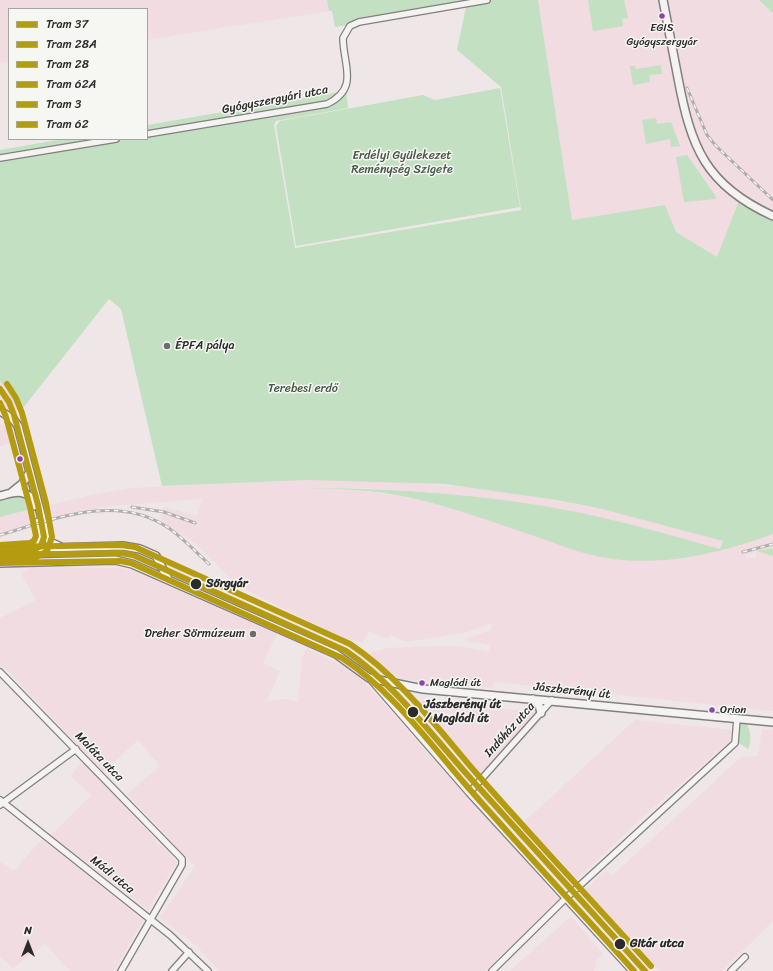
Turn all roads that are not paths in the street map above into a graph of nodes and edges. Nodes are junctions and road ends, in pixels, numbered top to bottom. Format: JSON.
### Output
{"nodes":[{"id":1,"x":487,"y":0,"type":"edge"},
{"id":2,"x":663,"y":0,"type":"edge"},
{"id":3,"x":148,"y":134,"type":"edge"},
{"id":4,"x":110,"y":140,"type":"edge"},
{"id":5,"x":0,"y":158,"type":"edge"},
{"id":6,"x":773,"y":216,"type":"edge"},
{"id":7,"x":0,"y":411,"type":"edge"},
{"id":8,"x":30,"y":472,"type":"junction"},
{"id":9,"x":12,"y":492,"type":"junction"},
{"id":10,"x":0,"y":496,"type":"edge"},
{"id":11,"x":0,"y":547,"type":"edge"},
{"id":12,"x":29,"y":548,"type":"junction"},
{"id":13,"x":63,"y":548,"type":"junction"},
{"id":14,"x":158,"y":559,"type":"junction"},
{"id":15,"x":0,"y":563,"type":"edge"},
{"id":16,"x":143,"y":568,"type":"junction"},
{"id":17,"x":169,"y":579,"type":"junction"},
{"id":18,"x":0,"y":672,"type":"edge"},
{"id":19,"x":369,"y":678,"type":"junction"},
{"id":20,"x":533,"y":699,"type":"junction"},
{"id":21,"x":552,"y":700,"type":"junction"},
{"id":22,"x":541,"y":713,"type":"junction"},
{"id":23,"x":737,"y":718,"type":"junction"},
{"id":24,"x":773,"y":722,"type":"edge"},
{"id":25,"x":76,"y":749,"type":"junction"},
{"id":26,"x":469,"y":793,"type":"junction"},
{"id":27,"x":1,"y":803,"type":"edge"},
{"id":28,"x":565,"y":899,"type":"junction"},
{"id":29,"x":151,"y":920,"type":"junction"},
{"id":30,"x":189,"y":952,"type":"junction"},
{"id":31,"x":745,"y":957,"type":"dead end"},
{"id":32,"x":121,"y":971,"type":"edge"},
{"id":33,"x":172,"y":971,"type":"edge"},
{"id":34,"x":208,"y":971,"type":"edge"},
{"id":35,"x":492,"y":971,"type":"edge"},
{"id":36,"x":632,"y":971,"type":"edge"},
{"id":37,"x":731,"y":971,"type":"edge"}],
"edges":[{"from":1,"to":3,"type":"street","name":"Gyógyszergyári utca"},
{"from":2,"to":6,"type":"main road"},
{"from":4,"to":5,"type":"street"},
{"from":7,"to":8,"type":"main road"},
{"from":8,"to":9,"type":"main road"},
{"from":8,"to":13,"type":"main road"},
{"from":9,"to":10,"type":"main road"},
{"from":9,"to":12,"type":"main road"},
{"from":11,"to":12,"type":"main road"},
{"from":12,"to":13,"type":"main road"},
{"from":13,"to":14,"type":"main road"},
{"from":14,"to":16,"type":"main road"},
{"from":14,"to":17,"type":"main road"},
{"from":15,"to":16,"type":"main road"},
{"from":16,"to":17,"type":"main road"},
{"from":17,"to":19,"type":"main road"},
{"from":18,"to":25,"type":"street","name":"Maláta utca"},
{"from":19,"to":20,"type":"main road","name":"Jászberényi út"},
{"from":19,"to":26,"type":"street"},
{"from":20,"to":21,"type":"main road","name":"Jászberényi út"},
{"from":20,"to":22,"type":"main road"},
{"from":21,"to":22,"type":"street","name":"Indóház utca"},
{"from":21,"to":23,"type":"main road","name":"Jászberényi út"},
{"from":22,"to":26,"type":"street","name":"Indóház utca"},
{"from":23,"to":24,"type":"main road","name":"Jászberényi út"},
{"from":23,"to":28,"type":"street"},
{"from":25,"to":27,"type":"street"},
{"from":25,"to":29,"type":"street","name":"Maláta utca"},
{"from":26,"to":28,"type":"street"},
{"from":27,"to":29,"type":"street","name":"Mádi utca"},
{"from":28,"to":35,"type":"street"},
{"from":28,"to":36,"type":"street"},
{"from":29,"to":30,"type":"street","name":"Mádi utca"},
{"from":29,"to":32,"type":"street"},
{"from":30,"to":33,"type":"street"},
{"from":30,"to":34,"type":"street","name":"Mádi utca"},
{"from":31,"to":37,"type":"street"}]}
